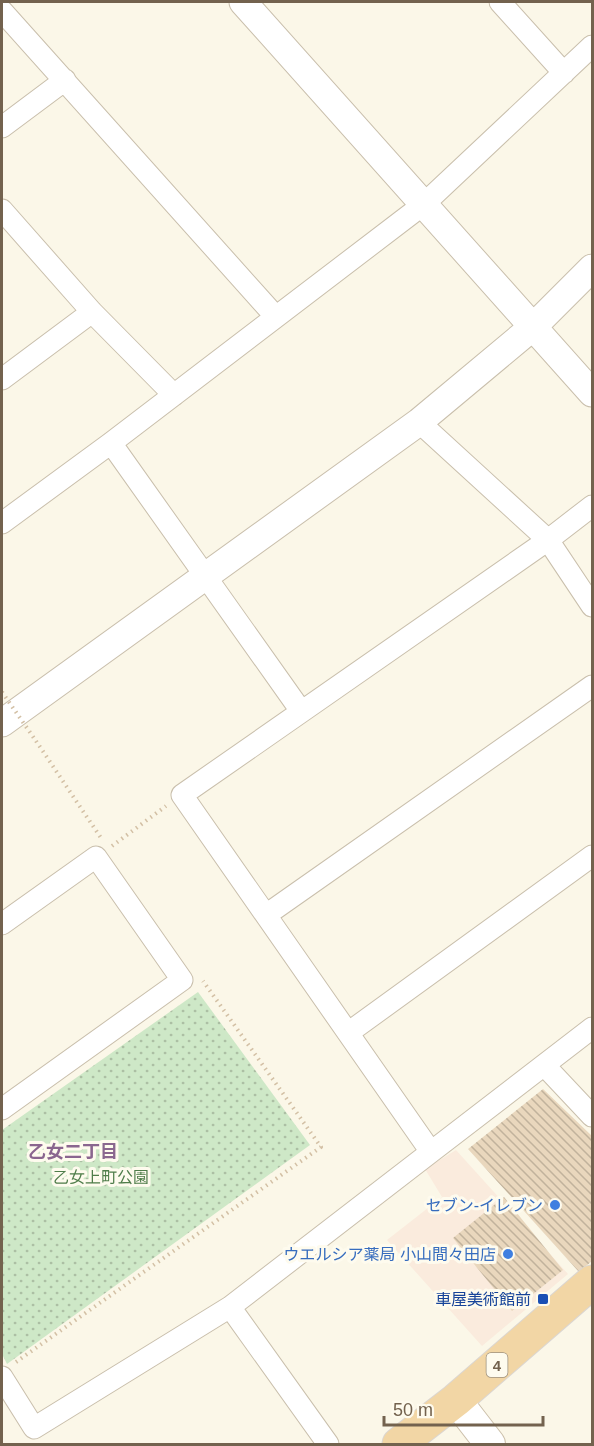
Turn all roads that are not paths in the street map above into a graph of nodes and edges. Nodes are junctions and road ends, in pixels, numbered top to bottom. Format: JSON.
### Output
{"nodes":[{"id":1,"x":243,"y":2,"type":"edge"},
{"id":2,"x":500,"y":2,"type":"edge"},
{"id":3,"x":2,"y":11,"type":"edge"},
{"id":4,"x":592,"y":46,"type":"edge"},
{"id":5,"x":564,"y":73,"type":"junction"},
{"id":6,"x":65,"y":80,"type":"junction"},
{"id":7,"x":2,"y":127,"type":"edge"},
{"id":8,"x":424,"y":204,"type":"junction"},
{"id":9,"x":2,"y":210,"type":"edge"},
{"id":10,"x":592,"y":268,"type":"edge"},
{"id":11,"x":92,"y":312,"type":"junction"},
{"id":12,"x":276,"y":317,"type":"junction"},
{"id":13,"x":534,"y":326,"type":"junction"},
{"id":14,"x":2,"y":379,"type":"edge"},
{"id":15,"x":592,"y":393,"type":"edge"},
{"id":16,"x":174,"y":395,"type":"junction"},
{"id":17,"x":419,"y":422,"type":"junction"},
{"id":18,"x":111,"y":443,"type":"junction"},
{"id":19,"x":592,"y":506,"type":"edge"},
{"id":20,"x":2,"y":523,"type":"edge"},
{"id":21,"x":549,"y":540,"type":"junction"},
{"id":22,"x":206,"y":577,"type":"junction"},
{"id":23,"x":592,"y":606,"type":"edge"},
{"id":24,"x":592,"y":686,"type":"edge"},
{"id":25,"x":301,"y":711,"type":"junction"},
{"id":26,"x":2,"y":723,"type":"edge"},
{"id":27,"x":592,"y":856,"type":"edge"},
{"id":28,"x":266,"y":915,"type":"junction"},
{"id":29,"x":2,"y":924,"type":"edge"},
{"id":30,"x":592,"y":1028,"type":"edge"},
{"id":31,"x":348,"y":1033,"type":"junction"},
{"id":32,"x":544,"y":1065,"type":"junction"},
{"id":33,"x":2,"y":1109,"type":"edge"},
{"id":34,"x":592,"y":1116,"type":"edge"},
{"id":35,"x":431,"y":1152,"type":"junction"},
{"id":36,"x":592,"y":1282,"type":"edge"},
{"id":37,"x":230,"y":1307,"type":"junction"},
{"id":38,"x":4,"y":1376,"type":"edge"},
{"id":39,"x":456,"y":1400,"type":"junction"},
{"id":40,"x":327,"y":1444,"type":"edge"},
{"id":41,"x":399,"y":1444,"type":"edge"},
{"id":42,"x":490,"y":1444,"type":"edge"}],
"edges":[{"from":1,"to":8,"type":"street"},
{"from":2,"to":5,"type":"street"},
{"from":3,"to":6,"type":"street"},
{"from":4,"to":5,"type":"street"},
{"from":5,"to":8,"type":"street"},
{"from":6,"to":7,"type":"street"},
{"from":6,"to":12,"type":"street"},
{"from":8,"to":12,"type":"street"},
{"from":8,"to":13,"type":"street"},
{"from":9,"to":11,"type":"street"},
{"from":10,"to":13,"type":"street"},
{"from":11,"to":14,"type":"street"},
{"from":11,"to":16,"type":"street"},
{"from":12,"to":16,"type":"street"},
{"from":13,"to":15,"type":"street"},
{"from":13,"to":17,"type":"street"},
{"from":16,"to":18,"type":"street"},
{"from":17,"to":21,"type":"street"},
{"from":17,"to":22,"type":"street"},
{"from":18,"to":20,"type":"street"},
{"from":18,"to":22,"type":"street"},
{"from":19,"to":21,"type":"street"},
{"from":21,"to":23,"type":"street"},
{"from":21,"to":25,"type":"street"},
{"from":22,"to":25,"type":"street"},
{"from":22,"to":26,"type":"street"},
{"from":24,"to":28,"type":"street"},
{"from":25,"to":28,"type":"street"},
{"from":27,"to":31,"type":"street"},
{"from":28,"to":31,"type":"street"},
{"from":29,"to":33,"type":"street"},
{"from":30,"to":32,"type":"street"},
{"from":31,"to":35,"type":"street"},
{"from":32,"to":34,"type":"street"},
{"from":32,"to":35,"type":"street"},
{"from":35,"to":37,"type":"street"},
{"from":36,"to":39,"type":"highway","number":"4"},
{"from":37,"to":38,"type":"street"},
{"from":37,"to":40,"type":"street"},
{"from":39,"to":41,"type":"highway","number":"4"},
{"from":39,"to":42,"type":"main road"}]}
